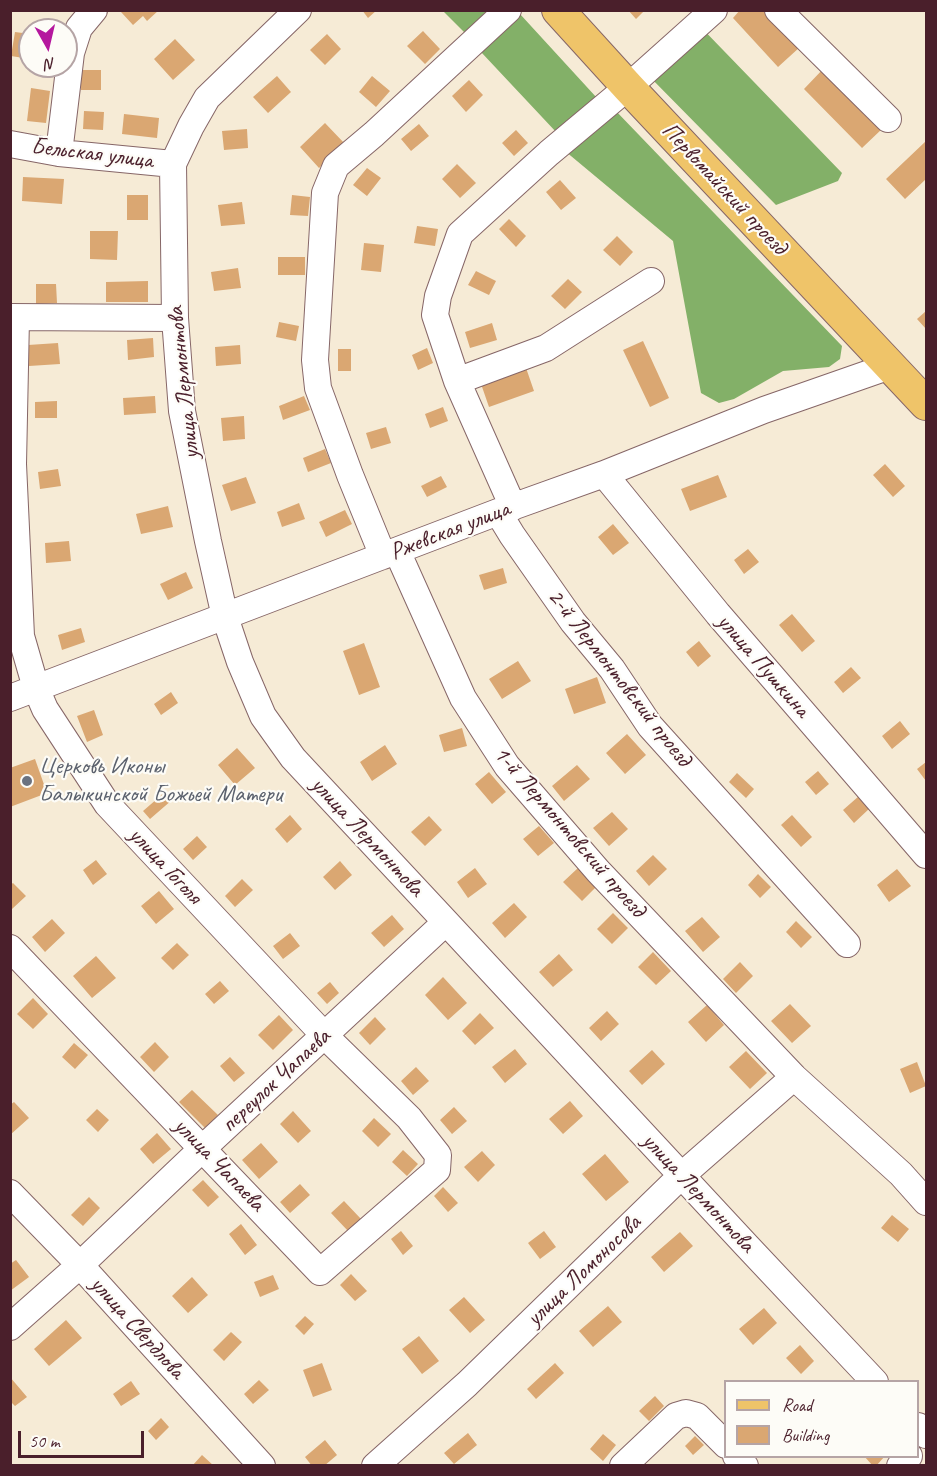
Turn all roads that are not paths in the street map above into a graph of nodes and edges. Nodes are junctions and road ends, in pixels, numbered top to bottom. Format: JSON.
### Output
{"nodes":[{"id":1,"x":94,"y":10,"type":"edge"},
{"id":2,"x":298,"y":10,"type":"edge"},
{"id":3,"x":508,"y":10,"type":"edge"},
{"id":4,"x":558,"y":10,"type":"edge"},
{"id":5,"x":714,"y":10,"type":"edge"},
{"id":6,"x":778,"y":10,"type":"edge"},
{"id":7,"x":628,"y":87,"type":"junction"},
{"id":8,"x":888,"y":119,"type":"dead end"},
{"id":9,"x":10,"y":144,"type":"edge"},
{"id":10,"x":59,"y":153,"type":"junction"},
{"id":11,"x":173,"y":164,"type":"junction"},
{"id":12,"x":651,"y":281,"type":"dead end"},
{"id":13,"x":13,"y":317,"type":"edge"},
{"id":14,"x":175,"y":318,"type":"junction"},
{"id":15,"x":890,"y":366,"type":"junction"},
{"id":16,"x":457,"y":381,"type":"junction"},
{"id":17,"x":927,"y":404,"type":"edge"},
{"id":18,"x":11,"y":464,"type":"edge"},
{"id":19,"x":604,"y":474,"type":"junction"},
{"id":20,"x":505,"y":509,"type":"junction"},
{"id":21,"x":390,"y":553,"type":"junction"},
{"id":22,"x":225,"y":617,"type":"junction"},
{"id":23,"x":36,"y":688,"type":"junction"},
{"id":24,"x":10,"y":698,"type":"edge"},
{"id":25,"x":927,"y":855,"type":"edge"},
{"id":26,"x":447,"y":922,"type":"junction"},
{"id":27,"x":847,"y":944,"type":"dead end"},
{"id":28,"x":10,"y":948,"type":"edge"},
{"id":29,"x":325,"y":1036,"type":"junction"},
{"id":30,"x":794,"y":1077,"type":"junction"},
{"id":31,"x":203,"y":1148,"type":"junction"},
{"id":32,"x":436,"y":1170,"type":"joint"},
{"id":33,"x":681,"y":1176,"type":"junction"},
{"id":34,"x":10,"y":1193,"type":"edge"},
{"id":35,"x":927,"y":1202,"type":"edge"},
{"id":36,"x":80,"y":1265,"type":"junction"},
{"id":37,"x":10,"y":1327,"type":"edge"},
{"id":38,"x":873,"y":1380,"type":"edge"},
{"id":39,"x":724,"y":1443,"type":"edge"},
{"id":40,"x":261,"y":1465,"type":"edge"},
{"id":41,"x":375,"y":1466,"type":"edge"},
{"id":42,"x":624,"y":1466,"type":"edge"}],
"edges":[{"from":1,"to":10,"type":"street"},
{"from":2,"to":11,"type":"street","name":"улица Лермонтова"},
{"from":3,"to":21,"type":"street","name":"1-й Лермонтовский проезд"},
{"from":4,"to":7,"type":"main road","name":"Первомайский проезд"},
{"from":5,"to":7,"type":"street","name":"2-й Лермонтовский проезд"},
{"from":6,"to":8,"type":"street"},
{"from":7,"to":15,"type":"main road","name":"Первомайский проезд"},
{"from":7,"to":16,"type":"street","name":"2-й Лермонтовский проезд"},
{"from":9,"to":10,"type":"street","name":"Бельская улица"},
{"from":10,"to":11,"type":"street","name":"Бельская улица"},
{"from":11,"to":14,"type":"street","name":"улица Лермонтова"},
{"from":12,"to":16,"type":"street"},
{"from":13,"to":14,"type":"street"},
{"from":13,"to":18,"type":"street","name":"улица Гоголя"},
{"from":14,"to":22,"type":"street","name":"улица Лермонтова"},
{"from":15,"to":17,"type":"main road","name":"Первомайский проезд"},
{"from":15,"to":19,"type":"street","name":"Ржевская улица"},
{"from":16,"to":20,"type":"street","name":"2-й Лермонтовский проезд"},
{"from":18,"to":23,"type":"street","name":"улица Гоголя"},
{"from":19,"to":20,"type":"street","name":"Ржевская улица"},
{"from":19,"to":25,"type":"street","name":"улица Пушкина"},
{"from":20,"to":21,"type":"street","name":"Ржевская улица"},
{"from":20,"to":27,"type":"street","name":"2-й Лермонтовский проезд"},
{"from":21,"to":22,"type":"street","name":"Ржевская улица"},
{"from":21,"to":30,"type":"street","name":"1-й Лермонтовский проезд"},
{"from":22,"to":23,"type":"street","name":"Ржевская улица"},
{"from":22,"to":26,"type":"street","name":"улица Лермонтова"},
{"from":23,"to":24,"type":"street","name":"Ржевская улица"},
{"from":23,"to":29,"type":"street","name":"улица Гоголя"},
{"from":26,"to":29,"type":"street","name":"переулок Чапаева"},
{"from":26,"to":33,"type":"street","name":"улица Лермонтова"},
{"from":28,"to":31,"type":"street","name":"улица Чапаева"},
{"from":29,"to":31,"type":"street","name":"переулок Чапаева"},
{"from":29,"to":32,"type":"street","name":"улица Гоголя"},
{"from":30,"to":33,"type":"street","name":"улица Ломоносова"},
{"from":30,"to":35,"type":"street","name":"1-й Лермонтовский проезд"},
{"from":31,"to":32,"type":"street","name":"улица Чапаева"},
{"from":31,"to":36,"type":"street","name":"переулок Чапаева"},
{"from":33,"to":38,"type":"street","name":"улица Лермонтова"},
{"from":33,"to":41,"type":"street","name":"улица Ломоносова"},
{"from":34,"to":36,"type":"street","name":"улица Свердлова"},
{"from":36,"to":37,"type":"street","name":"переулок Чапаева"},
{"from":36,"to":40,"type":"street","name":"улица Свердлова"},
{"from":39,"to":42,"type":"street"}]}
